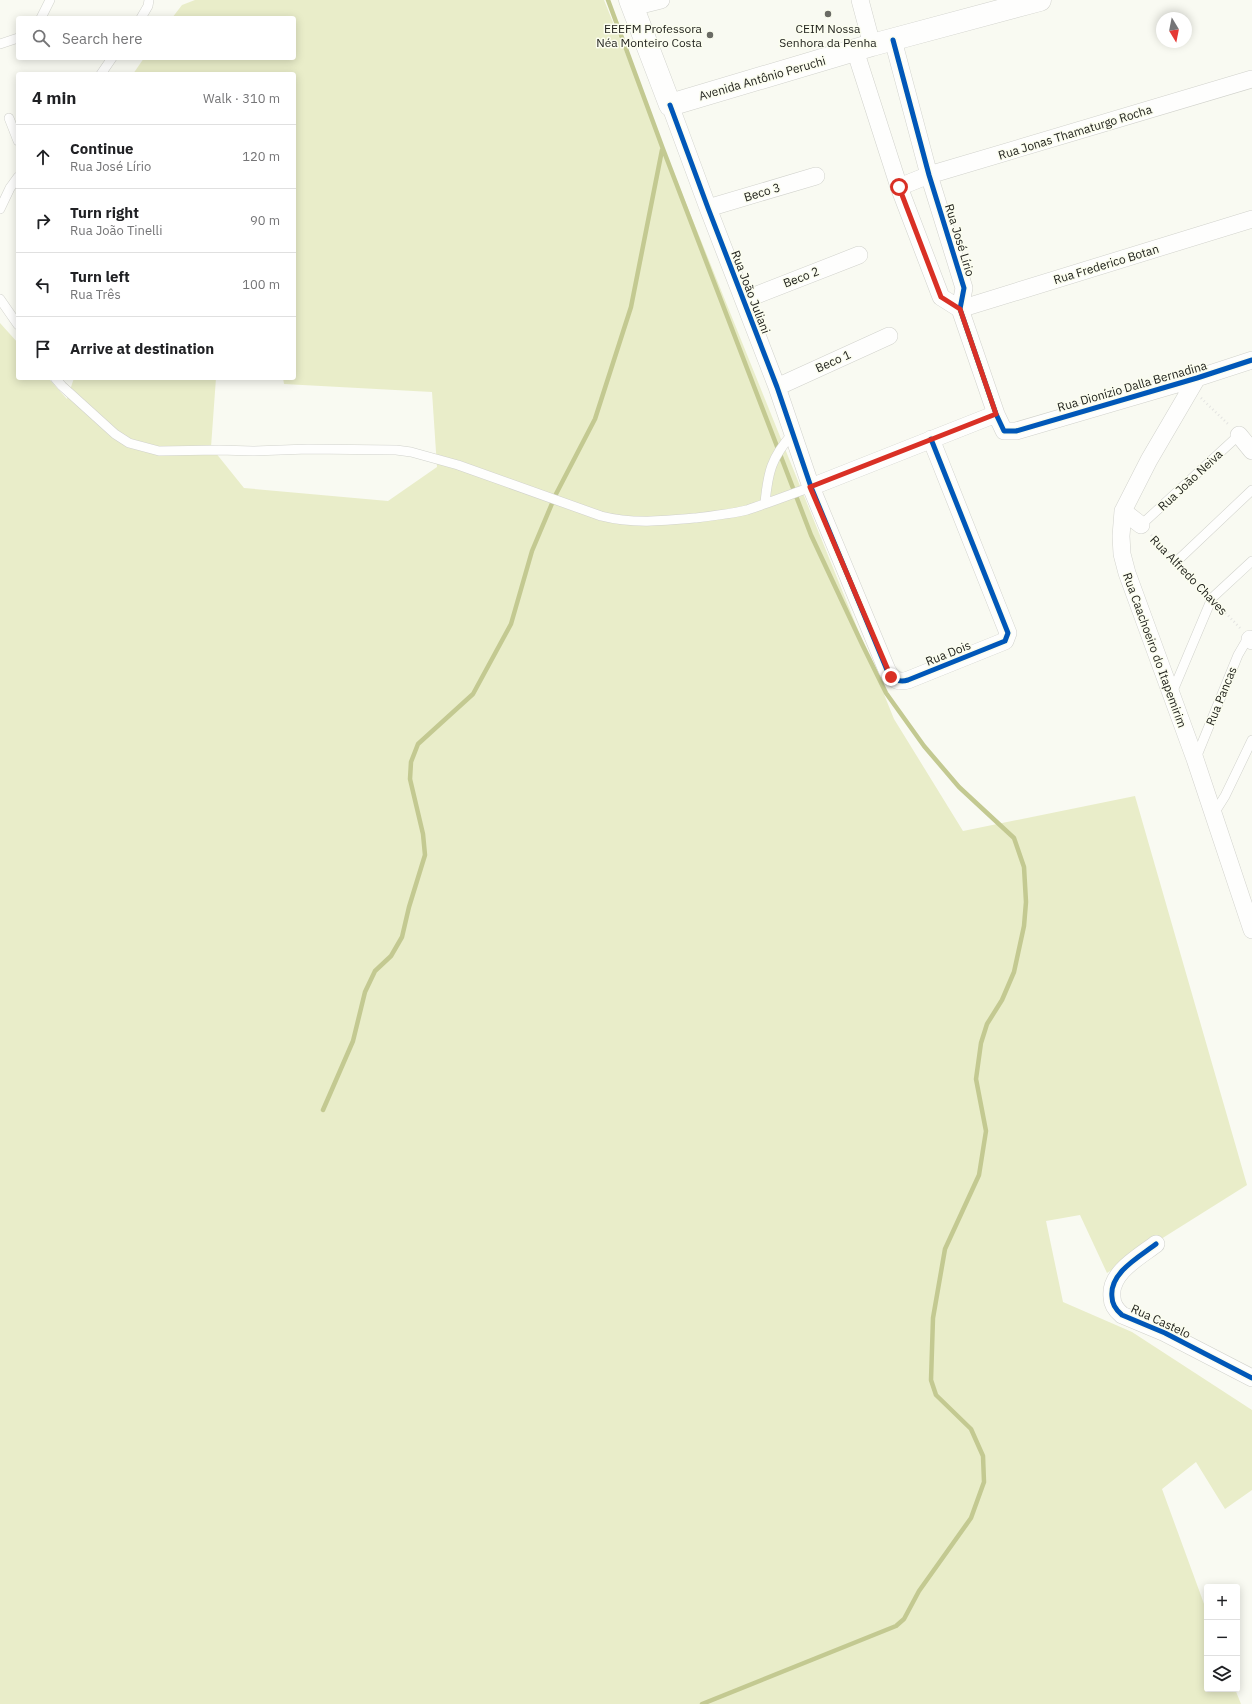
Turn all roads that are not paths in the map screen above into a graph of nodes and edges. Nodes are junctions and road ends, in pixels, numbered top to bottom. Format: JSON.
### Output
{"nodes":[{"id":1,"x":50,"y":0,"type":"edge"},
{"id":2,"x":148,"y":0,"type":"edge"},
{"id":3,"x":661,"y":0,"type":"edge"},
{"id":4,"x":860,"y":0,"type":"edge"},
{"id":5,"x":1040,"y":0,"type":"edge"},
{"id":6,"x":632,"y":4,"type":"edge"},
{"id":7,"x":42,"y":16,"type":"edge"},
{"id":8,"x":141,"y":16,"type":"edge"},
{"id":9,"x":16,"y":39,"type":"edge"},
{"id":10,"x":893,"y":40,"type":"junction"},
{"id":11,"x":0,"y":44,"type":"edge"},
{"id":12,"x":864,"y":48,"type":"junction"},
{"id":13,"x":111,"y":60,"type":"edge"},
{"id":14,"x":102,"y":72,"type":"edge"},
{"id":15,"x":1252,"y":79,"type":"edge"},
{"id":16,"x":670,"y":105,"type":"junction"},
{"id":17,"x":9,"y":118,"type":"dead end"},
{"id":18,"x":16,"y":136,"type":"edge"},
{"id":19,"x":929,"y":175,"type":"junction"},
{"id":20,"x":816,"y":176,"type":"dead end"},
{"id":21,"x":16,"y":180,"type":"edge"},
{"id":22,"x":899,"y":187,"type":"junction"},
{"id":23,"x":708,"y":208,"type":"junction"},
{"id":24,"x":0,"y":209,"type":"edge"},
{"id":25,"x":1252,"y":219,"type":"edge"},
{"id":26,"x":859,"y":255,"type":"dead end"},
{"id":27,"x":0,"y":299,"type":"edge"},
{"id":28,"x":744,"y":300,"type":"junction"},
{"id":29,"x":960,"y":309,"type":"junction"},
{"id":30,"x":16,"y":322,"type":"edge"},
{"id":31,"x":889,"y":336,"type":"dead end"},
{"id":32,"x":1252,"y":360,"type":"edge"},
{"id":33,"x":57,"y":380,"type":"edge"},
{"id":34,"x":1194,"y":383,"type":"junction"},
{"id":35,"x":777,"y":386,"type":"junction"},
{"id":36,"x":996,"y":414,"type":"junction"},
{"id":37,"x":1016,"y":431,"type":"joint"},
{"id":38,"x":792,"y":434,"type":"junction"},
{"id":39,"x":1239,"y":435,"type":"joint"},
{"id":40,"x":932,"y":439,"type":"junction"},
{"id":41,"x":1252,"y":451,"type":"edge"},
{"id":42,"x":810,"y":487,"type":"junction"},
{"id":43,"x":1252,"y":490,"type":"edge"},
{"id":44,"x":765,"y":503,"type":"junction"},
{"id":45,"x":1123,"y":511,"type":"junction"},
{"id":46,"x":1141,"y":525,"type":"joint"},
{"id":47,"x":1177,"y":561,"type":"road end"},
{"id":48,"x":1252,"y":561,"type":"edge"},
{"id":49,"x":1251,"y":639,"type":"edge"},
{"id":50,"x":898,"y":681,"type":"joint"},
{"id":51,"x":1172,"y":693,"type":"junction"},
{"id":52,"x":1252,"y":740,"type":"edge"},
{"id":53,"x":1195,"y":759,"type":"junction"},
{"id":54,"x":1213,"y":815,"type":"junction"},
{"id":55,"x":1252,"y":930,"type":"edge"},
{"id":56,"x":1156,"y":1244,"type":"dead end"},
{"id":57,"x":1252,"y":1378,"type":"edge"}],
"edges":[{"from":1,"to":7,"type":"lane"},
{"from":2,"to":8,"type":"lane"},
{"from":3,"to":6,"type":"street"},
{"from":4,"to":12,"type":"street"},
{"from":5,"to":10,"type":"main road","name":"Avenida Antônio Peruchi"},
{"from":6,"to":16,"type":"main road","name":"Rua João Juliani"},
{"from":9,"to":11,"type":"lane"},
{"from":10,"to":12,"type":"main road","name":"Avenida Antônio Peruchi"},
{"from":10,"to":19,"type":"street","name":"Rua José Lírio"},
{"from":12,"to":16,"type":"main road","name":"Avenida Antônio Peruchi"},
{"from":12,"to":22,"type":"street"},
{"from":13,"to":14,"type":"lane"},
{"from":15,"to":19,"type":"street","name":"Rua Jonas Thamaturgo Rocha"},
{"from":16,"to":23,"type":"street","name":"Rua João Juliani"},
{"from":17,"to":18,"type":"lane"},
{"from":19,"to":22,"type":"street","name":"Rua Jonas Thamaturgo Rocha"},
{"from":19,"to":29,"type":"street","name":"Rua José Lírio"},
{"from":20,"to":23,"type":"street","name":"Beco 3"},
{"from":21,"to":24,"type":"lane"},
{"from":22,"to":29,"type":"street"},
{"from":23,"to":28,"type":"street","name":"Rua João Juliani"},
{"from":25,"to":29,"type":"street","name":"Rua Frederico Botan"},
{"from":26,"to":28,"type":"street","name":"Beco 2"},
{"from":27,"to":30,"type":"lane"},
{"from":28,"to":35,"type":"street","name":"Rua João Juliani"},
{"from":29,"to":36,"type":"street","name":"Rua José Lírio"},
{"from":31,"to":35,"type":"street","name":"Beco 1"},
{"from":32,"to":34,"type":"street","name":"Rua Dionízio Dalla Bernadina"},
{"from":33,"to":44,"type":"lane"},
{"from":34,"to":37,"type":"street","name":"Rua Dionízio Dalla Bernadina"},
{"from":34,"to":45,"type":"street","name":"Rua Caachoeiro do Itapemirim"},
{"from":35,"to":38,"type":"street","name":"Rua João Juliani"},
{"from":36,"to":37,"type":"street","name":"Rua José Lírio"},
{"from":36,"to":40,"type":"street"},
{"from":38,"to":42,"type":"street","name":"Rua João Juliani"},
{"from":38,"to":44,"type":"lane"},
{"from":39,"to":41,"type":"street"},
{"from":39,"to":46,"type":"lane","name":"Rua João Neiva"},
{"from":40,"to":42,"type":"street"},
{"from":40,"to":50,"type":"street","name":"Rua Dois"},
{"from":42,"to":44,"type":"lane"},
{"from":42,"to":50,"type":"street","name":"Rua João Juliani"},
{"from":43,"to":47,"type":"lane"},
{"from":45,"to":46,"type":"street","name":"Rua Alfredo Chaves"},
{"from":45,"to":51,"type":"street","name":"Rua Caachoeiro do Itapemirim"},
{"from":48,"to":51,"type":"lane"},
{"from":49,"to":53,"type":"lane","name":"Rua Pancas"},
{"from":51,"to":53,"type":"street","name":"Rua Caachoeiro do Itapemirim"},
{"from":52,"to":54,"type":"lane"},
{"from":53,"to":54,"type":"street","name":"Rua Caachoeiro do Itapemirim"},
{"from":54,"to":55,"type":"street","name":"Rua Caachoeiro do Itapemirim"},
{"from":56,"to":57,"type":"street","name":"Rua Castelo"}]}
